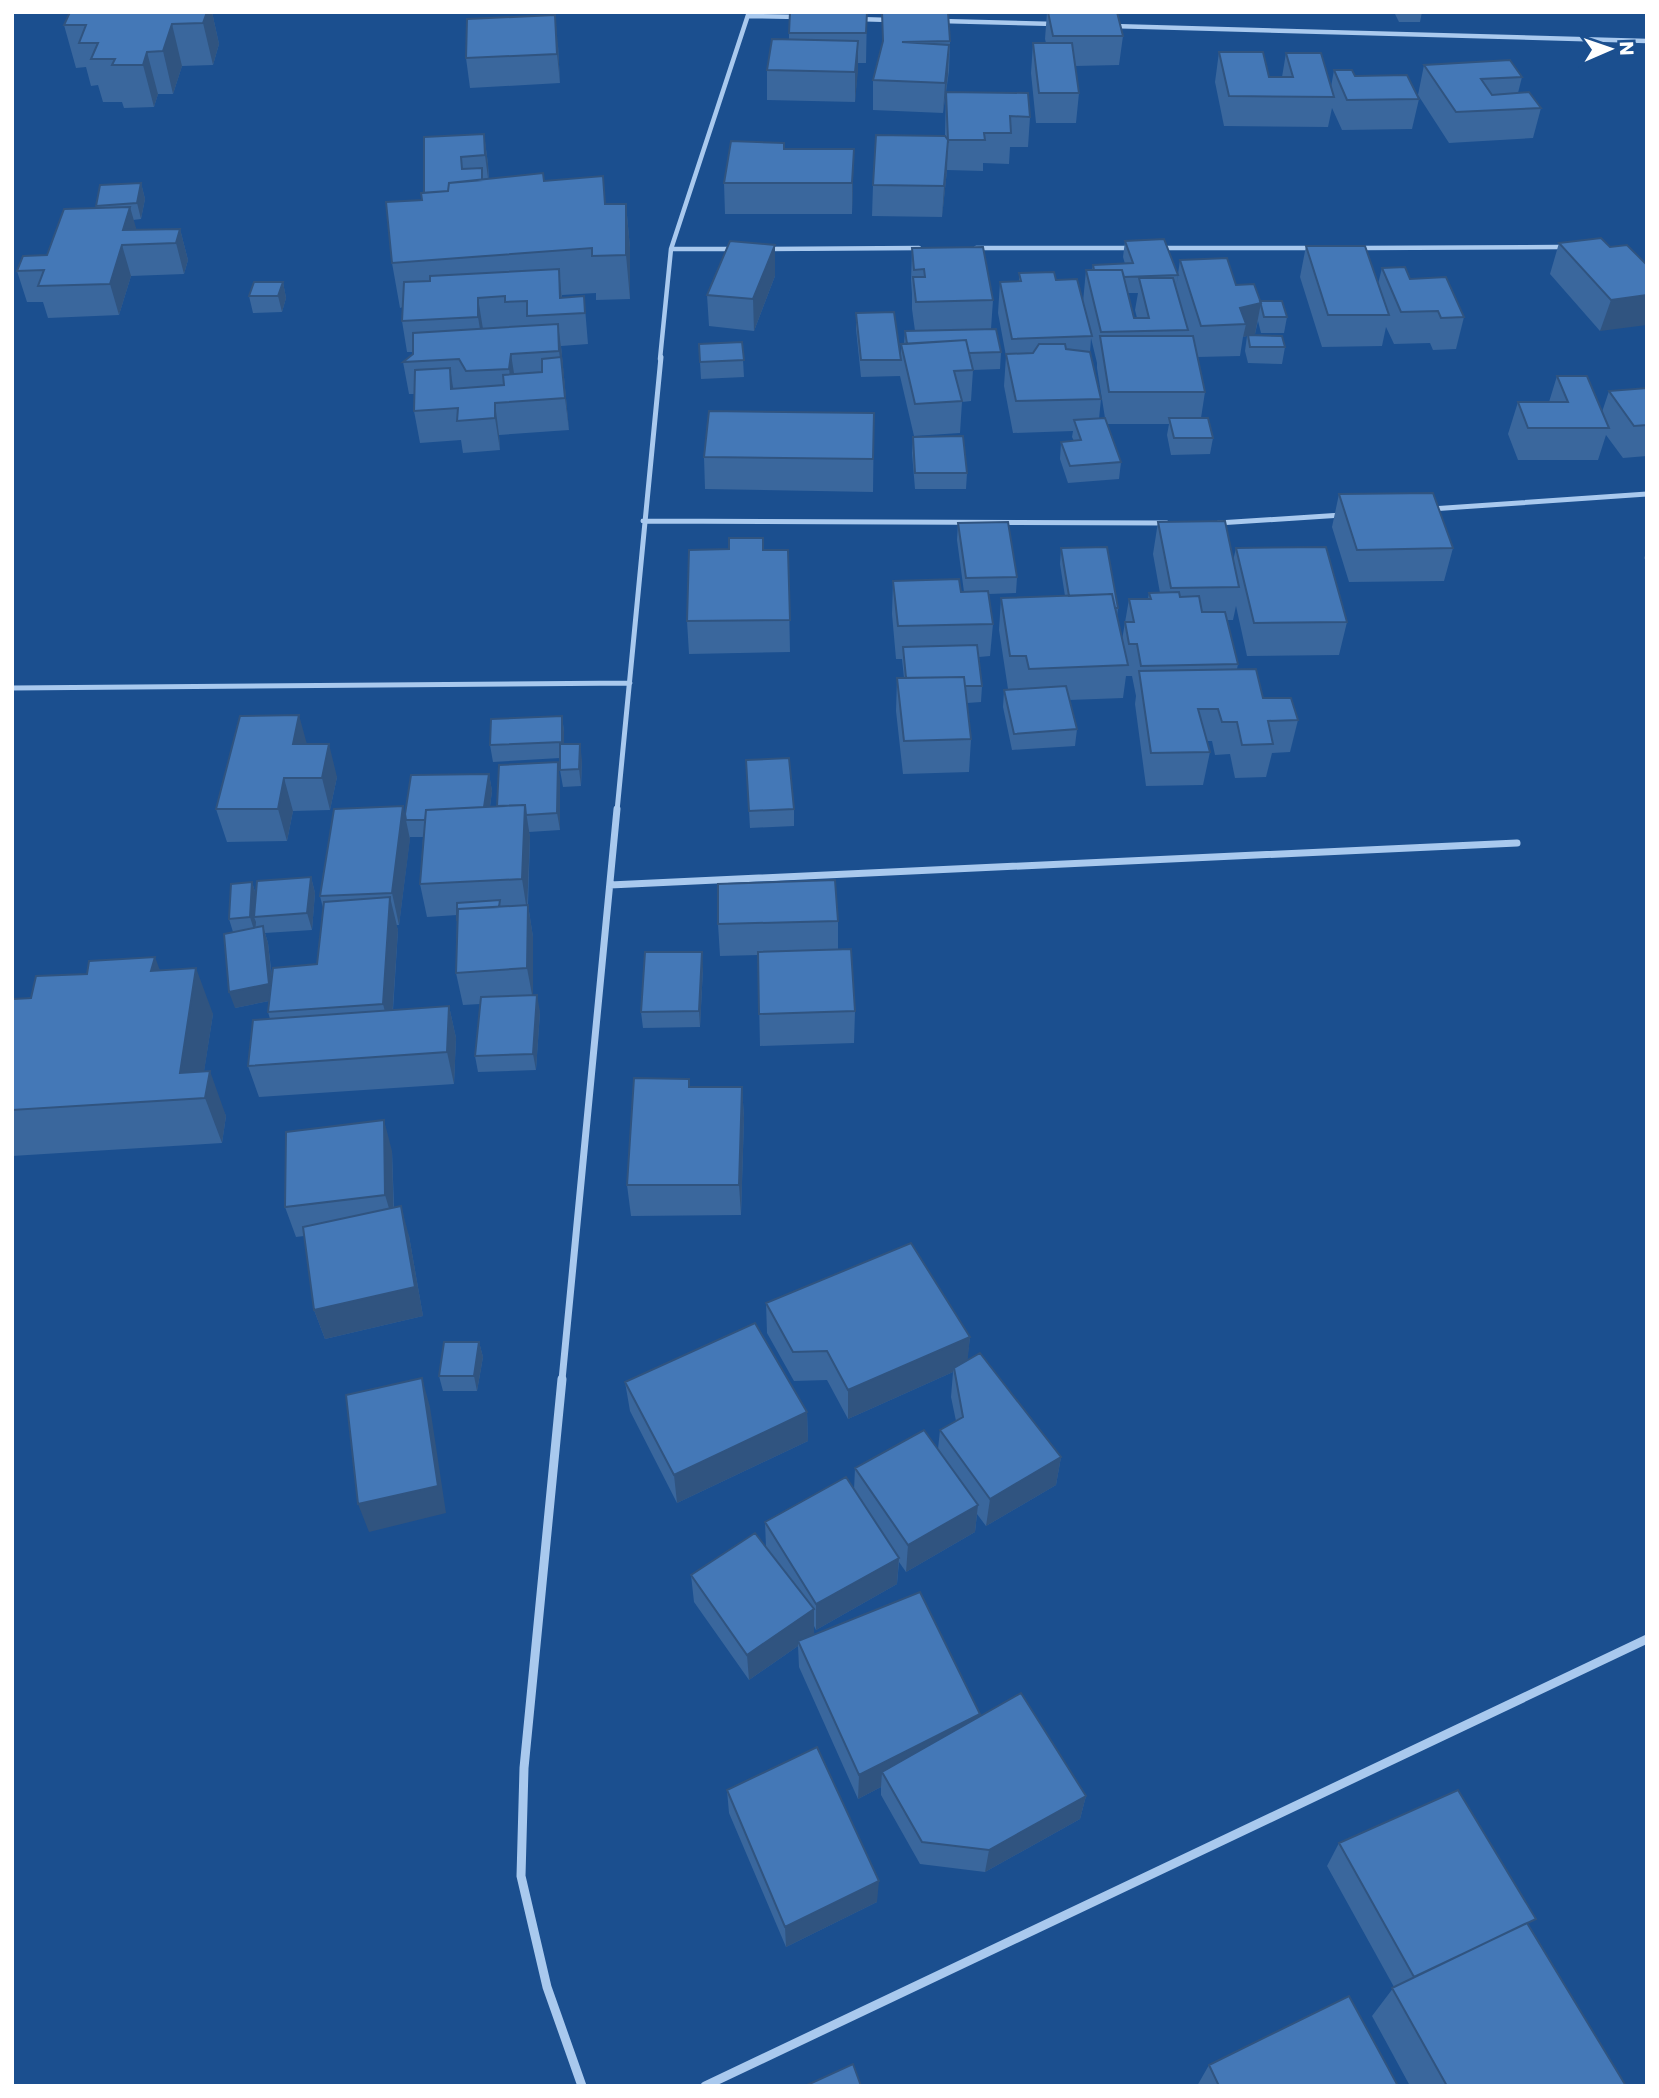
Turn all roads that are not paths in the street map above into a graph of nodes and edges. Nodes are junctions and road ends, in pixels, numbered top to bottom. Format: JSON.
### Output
{"nodes":[{"id":1,"x":748,"y":14,"type":"edge"},
{"id":2,"x":803,"y":18,"type":"edge"},
{"id":3,"x":844,"y":19,"type":"edge"},
{"id":4,"x":900,"y":20,"type":"edge"},
{"id":5,"x":927,"y":21,"type":"edge"},
{"id":6,"x":1066,"y":25,"type":"edge"},
{"id":7,"x":1107,"y":26,"type":"edge"},
{"id":8,"x":1647,"y":41,"type":"edge"},
{"id":9,"x":1559,"y":247,"type":"edge"},
{"id":10,"x":921,"y":248,"type":"edge"},
{"id":11,"x":962,"y":248,"type":"edge"},
{"id":12,"x":1143,"y":248,"type":"edge"},
{"id":13,"x":1157,"y":248,"type":"edge"},
{"id":14,"x":1323,"y":248,"type":"edge"},
{"id":15,"x":1351,"y":248,"type":"edge"},
{"id":16,"x":671,"y":249,"type":"junction"},
{"id":17,"x":741,"y":249,"type":"edge"},
{"id":18,"x":754,"y":249,"type":"edge"},
{"id":19,"x":1647,"y":494,"type":"edge"},
{"id":20,"x":1423,"y":509,"type":"edge"},
{"id":21,"x":1354,"y":514,"type":"edge"},
{"id":22,"x":643,"y":521,"type":"junction"},
{"id":23,"x":1172,"y":523,"type":"edge"},
{"id":24,"x":1214,"y":523,"type":"edge"},
{"id":25,"x":630,"y":684,"type":"junction"},
{"id":26,"x":12,"y":688,"type":"edge"},
{"id":27,"x":1517,"y":843,"type":"dead end"},
{"id":28,"x":610,"y":885,"type":"junction"},
{"id":29,"x":1647,"y":1639,"type":"edge"},
{"id":30,"x":582,"y":2086,"type":"edge"},
{"id":31,"x":705,"y":2086,"type":"edge"}],
"edges":[{"from":1,"to":2,"type":"street"},
{"from":1,"to":16,"type":"street"},
{"from":3,"to":4,"type":"street"},
{"from":5,"to":6,"type":"street"},
{"from":7,"to":8,"type":"street"},
{"from":9,"to":15,"type":"street"},
{"from":10,"to":18,"type":"street"},
{"from":11,"to":12,"type":"street"},
{"from":13,"to":14,"type":"street"},
{"from":16,"to":17,"type":"street"},
{"from":16,"to":22,"type":"street"},
{"from":19,"to":20,"type":"street"},
{"from":21,"to":24,"type":"street"},
{"from":22,"to":23,"type":"street"},
{"from":22,"to":25,"type":"street"},
{"from":25,"to":26,"type":"street"},
{"from":25,"to":28,"type":"street"},
{"from":27,"to":28,"type":"street"},
{"from":28,"to":30,"type":"street"},
{"from":29,"to":31,"type":"street"}]}
